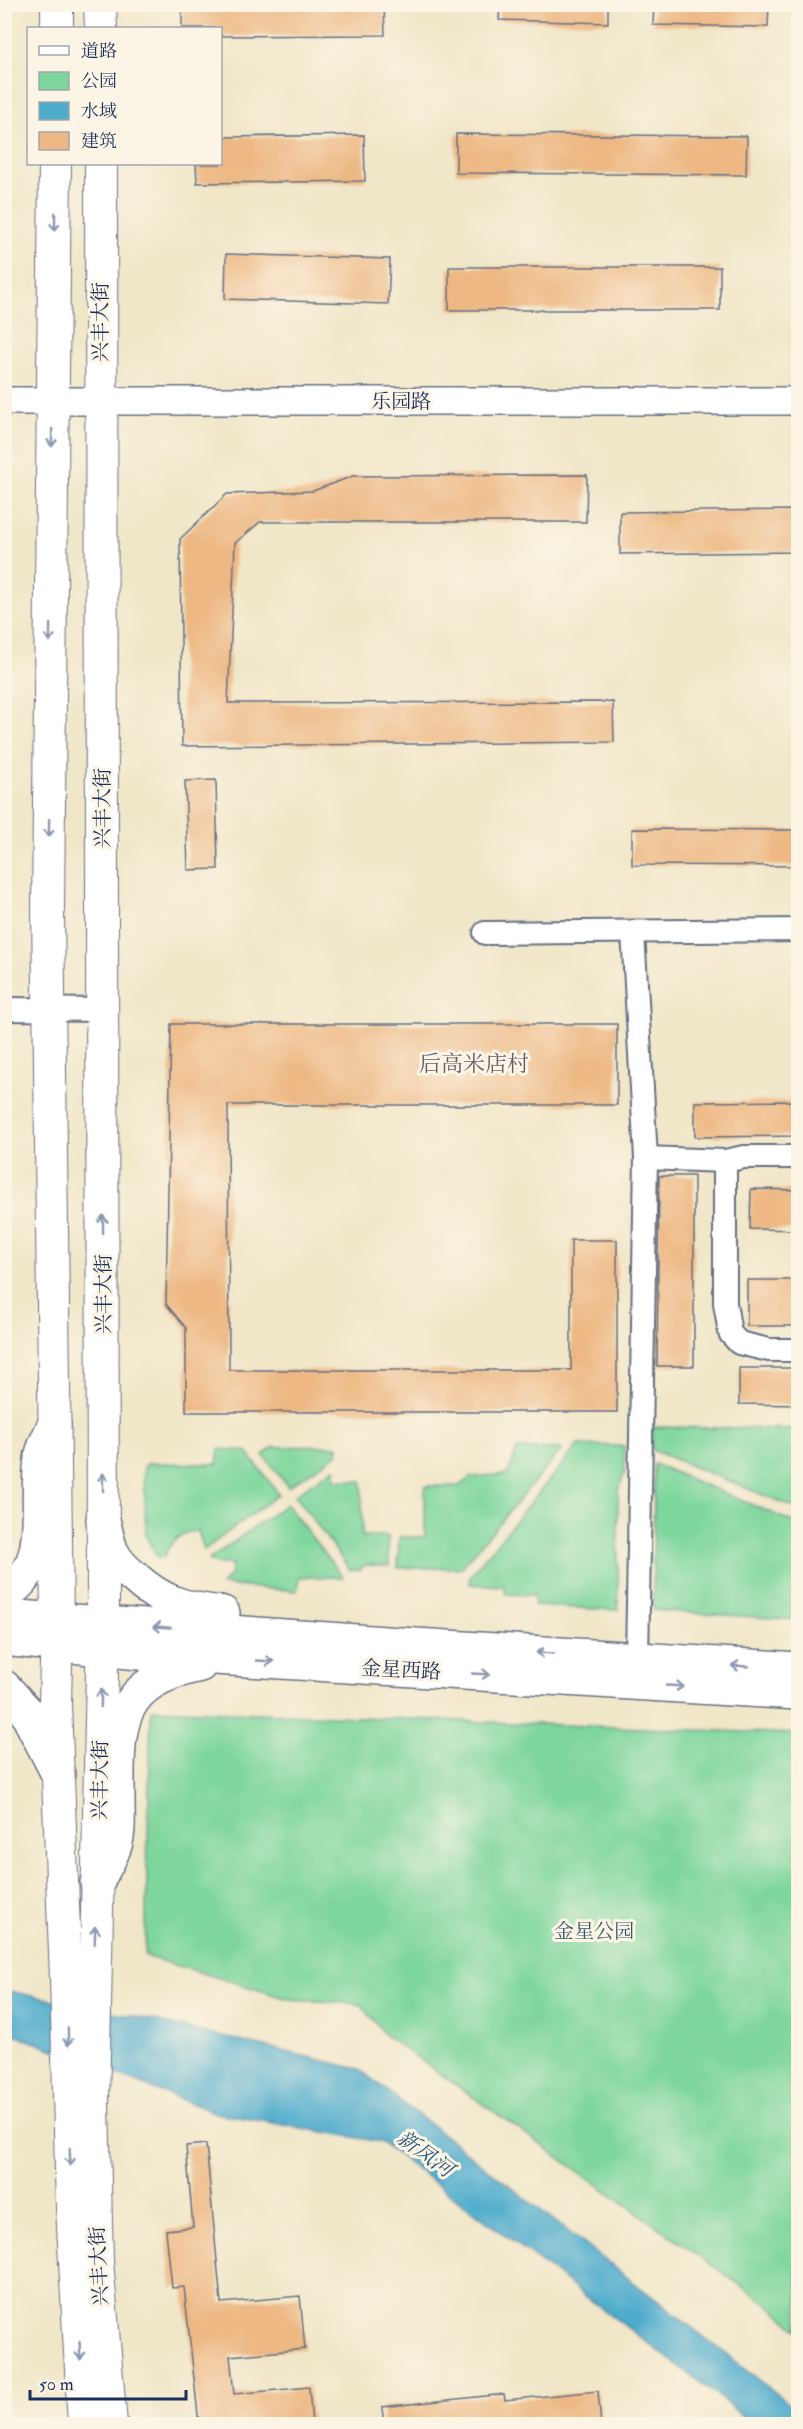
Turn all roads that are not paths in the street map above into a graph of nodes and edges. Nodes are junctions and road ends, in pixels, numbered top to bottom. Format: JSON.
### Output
{"nodes":[{"id":1,"x":57,"y":4,"type":"edge"},
{"id":2,"x":100,"y":4,"type":"edge"},
{"id":3,"x":57,"y":27,"type":"edge"},
{"id":4,"x":100,"y":27,"type":"edge"},
{"id":5,"x":56,"y":165,"type":"edge"},
{"id":6,"x":101,"y":165,"type":"edge"},
{"id":7,"x":4,"y":401,"type":"edge"},
{"id":8,"x":53,"y":401,"type":"junction"},
{"id":9,"x":798,"y":401,"type":"edge"},
{"id":10,"x":100,"y":402,"type":"junction"},
{"id":11,"x":798,"y":930,"type":"edge"},
{"id":12,"x":633,"y":932,"type":"junction"},
{"id":13,"x":485,"y":933,"type":"dead end"},
{"id":14,"x":48,"y":1008,"type":"junction"},
{"id":15,"x":4,"y":1009,"type":"edge"},
{"id":16,"x":103,"y":1010,"type":"junction"},
{"id":17,"x":798,"y":1156,"type":"edge"},
{"id":18,"x":646,"y":1158,"type":"junction"},
{"id":19,"x":725,"y":1161,"type":"junction"},
{"id":20,"x":798,"y":1350,"type":"edge"},
{"id":21,"x":54,"y":1425,"type":"junction"},
{"id":22,"x":103,"y":1520,"type":"junction"},
{"id":23,"x":4,"y":1595,"type":"edge"},
{"id":24,"x":4,"y":1616,"type":"edge"},
{"id":25,"x":57,"y":1632,"type":"junction"},
{"id":26,"x":102,"y":1635,"type":"junction"},
{"id":27,"x":4,"y":1639,"type":"edge"},
{"id":28,"x":341,"y":1640,"type":"junction"},
{"id":29,"x":230,"y":1659,"type":"junction"},
{"id":30,"x":637,"y":1659,"type":"junction"},
{"id":31,"x":798,"y":1669,"type":"edge"},
{"id":32,"x":4,"y":1687,"type":"edge"},
{"id":33,"x":798,"y":1692,"type":"edge"},
{"id":34,"x":58,"y":1774,"type":"junction"},
{"id":35,"x":97,"y":1883,"type":"junction"},
{"id":36,"x":81,"y":2101,"type":"junction"},
{"id":37,"x":84,"y":2424,"type":"edge"},
{"id":38,"x":111,"y":2424,"type":"edge"}],
"edges":[{"from":1,"to":3,"type":"main road"},
{"from":2,"to":4,"type":"main road"},
{"from":5,"to":8,"type":"main road","name":"兴丰大街","one_way":true},
{"from":6,"to":10,"type":"main road","name":"兴丰大街"},
{"from":7,"to":8,"type":"street","name":"乐园路"},
{"from":8,"to":10,"type":"street","name":"乐园路"},
{"from":8,"to":14,"type":"main road","name":"兴丰大街","one_way":true},
{"from":9,"to":10,"type":"street","name":"乐园路"},
{"from":10,"to":16,"type":"main road","name":"兴丰大街"},
{"from":11,"to":12,"type":"street"},
{"from":12,"to":13,"type":"street"},
{"from":12,"to":18,"type":"street"},
{"from":14,"to":15,"type":"street"},
{"from":14,"to":16,"type":"street"},
{"from":14,"to":21,"type":"main road","name":"兴丰大街"},
{"from":22,"to":16,"type":"main road","name":"兴丰大街","one_way":true},
{"from":17,"to":19,"type":"street"},
{"from":18,"to":19,"type":"street"},
{"from":18,"to":30,"type":"street"},
{"from":19,"to":20,"type":"street"},
{"from":21,"to":23,"type":"main road"},
{"from":21,"to":25,"type":"main road","name":"兴丰大街"},
{"from":22,"to":26,"type":"main road","name":"兴丰大街"},
{"from":22,"to":28,"type":"main road"},
{"from":24,"to":25,"type":"main road","name":"金星西路"},
{"from":25,"to":26,"type":"main road","name":"金星西路"},
{"from":25,"to":27,"type":"main road","name":"金星西路"},
{"from":25,"to":34,"type":"main road","name":"兴丰大街"},
{"from":28,"to":26,"type":"main road","name":"金星西路","one_way":true},
{"from":26,"to":29,"type":"main road","name":"金星西路"},
{"from":35,"to":26,"type":"main road","name":"兴丰大街","one_way":true},
{"from":30,"to":28,"type":"main road","name":"金星西路","one_way":true},
{"from":29,"to":33,"type":"main road","name":"金星西路","one_way":true},
{"from":29,"to":35,"type":"main road"},
{"from":31,"to":30,"type":"main road","name":"金星西路","one_way":true},
{"from":32,"to":34,"type":"main road"},
{"from":34,"to":36,"type":"main road","name":"兴丰大街","one_way":true},
{"from":36,"to":35,"type":"main road","name":"兴丰大街","one_way":true},
{"from":36,"to":37,"type":"main road","name":"兴丰大街","one_way":true},
{"from":36,"to":38,"type":"main road","name":"兴丰大街"}]}
